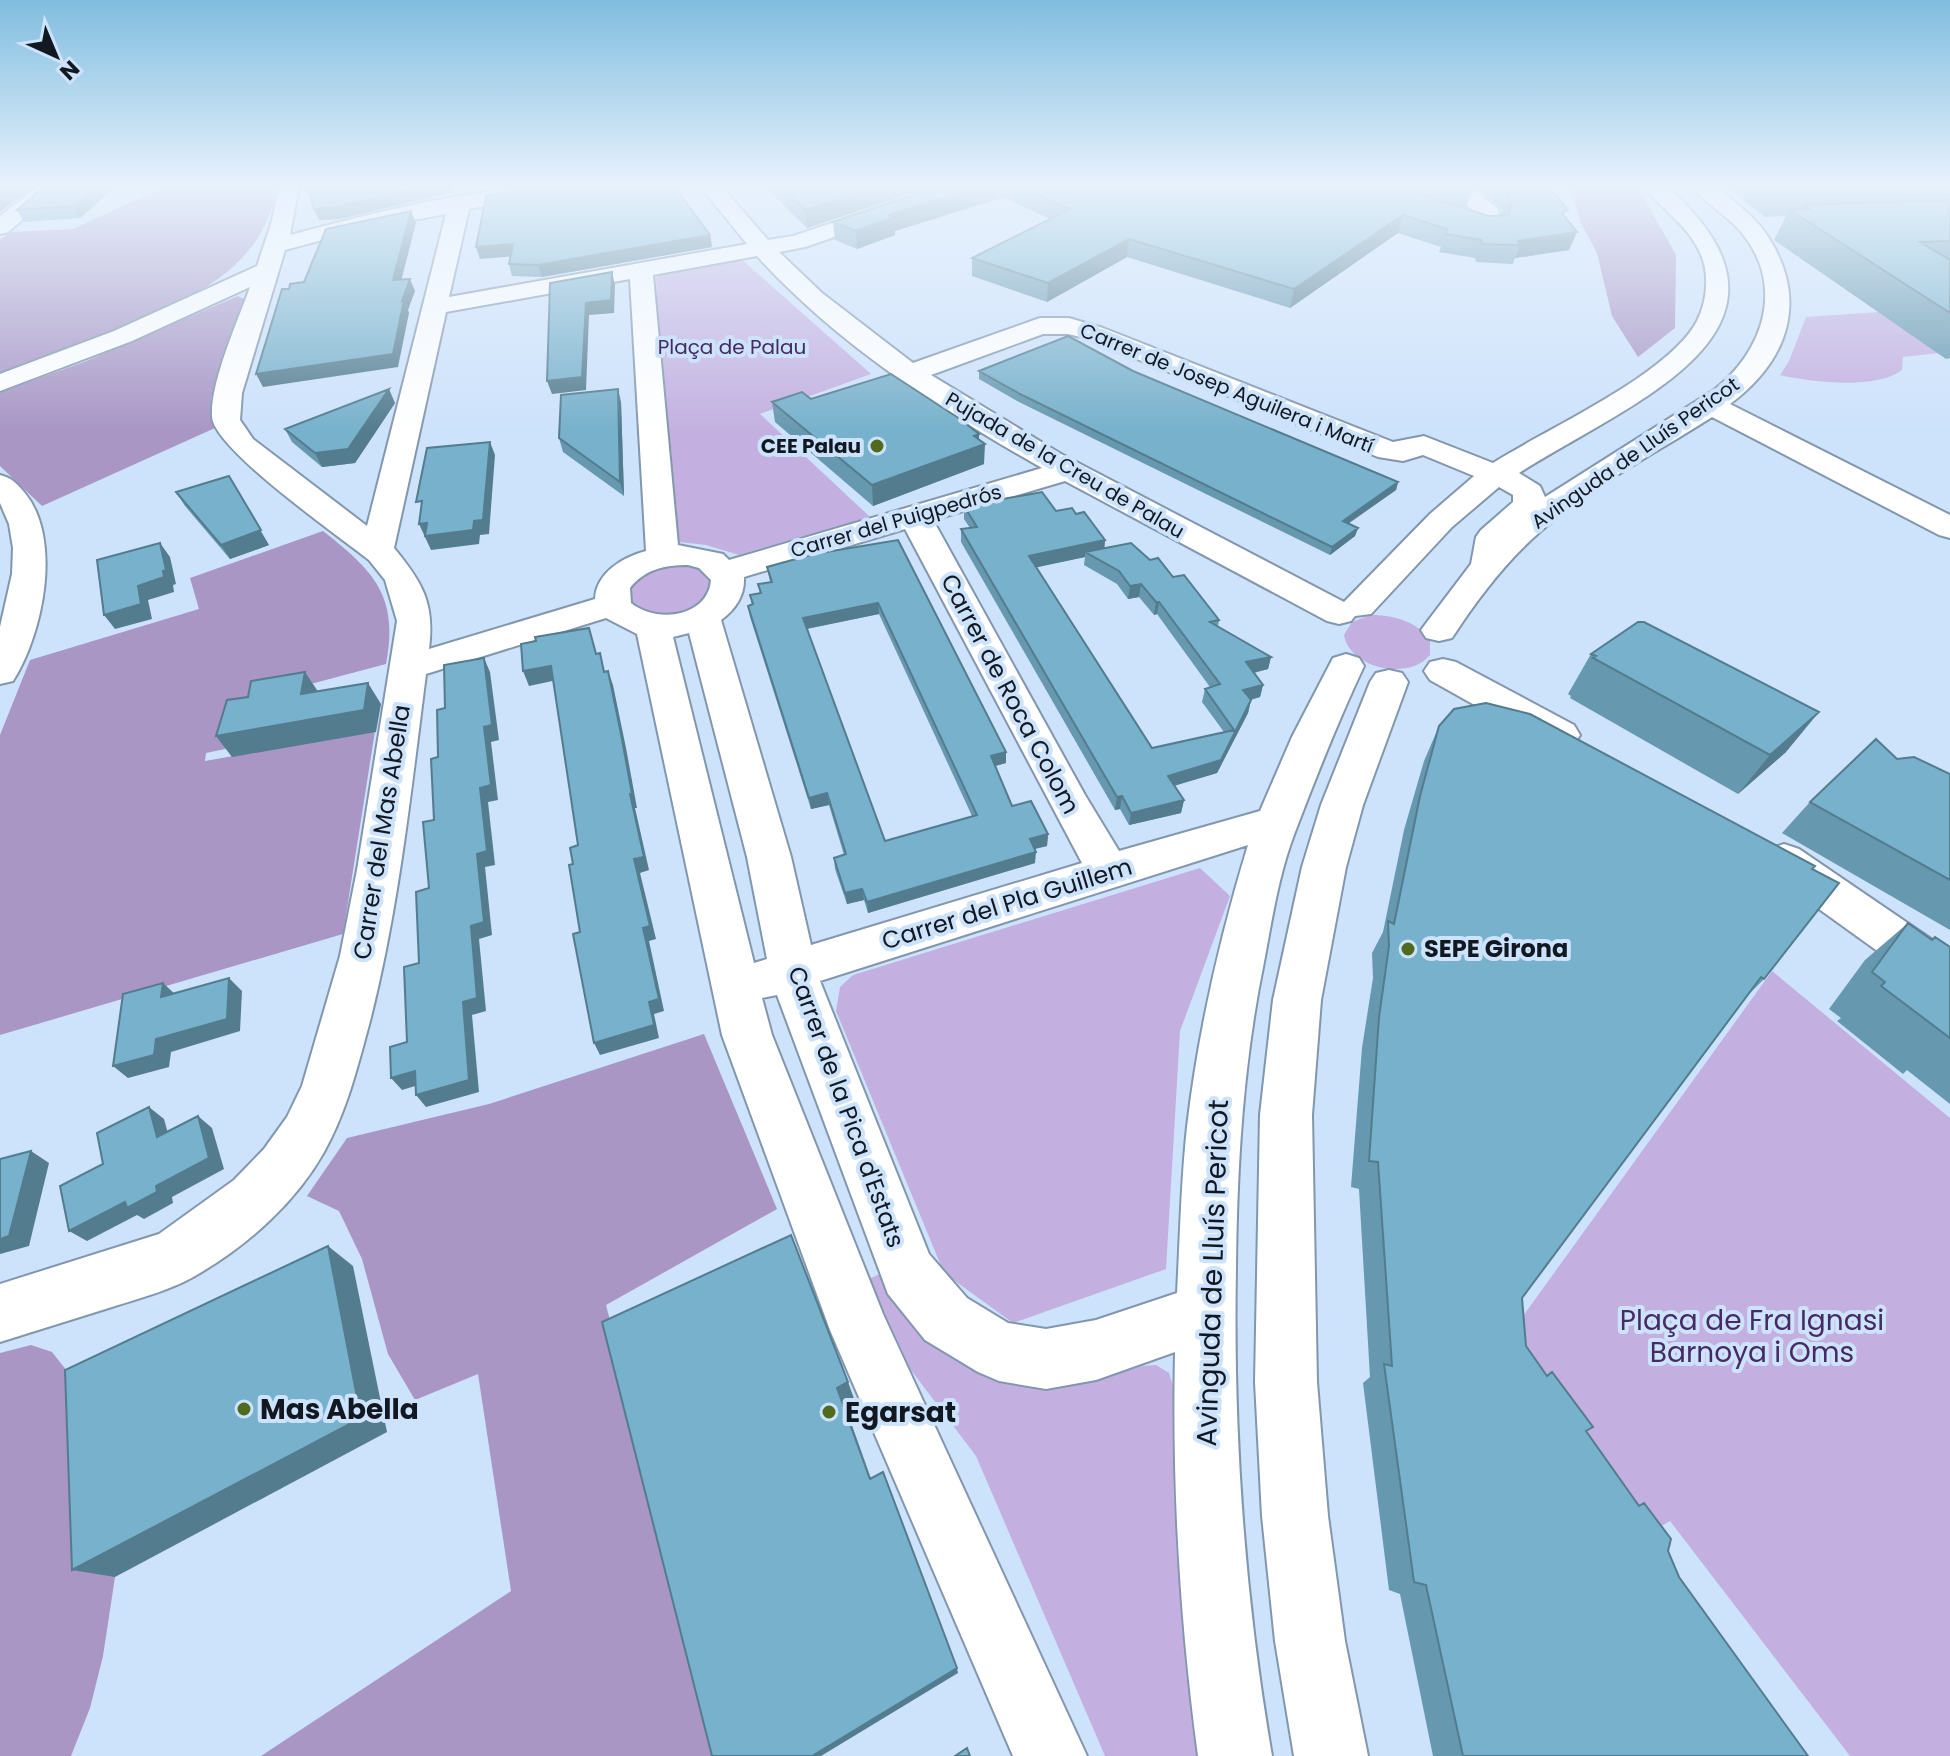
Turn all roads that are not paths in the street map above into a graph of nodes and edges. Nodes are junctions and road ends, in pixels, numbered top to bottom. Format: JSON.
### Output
{"nodes":[{"id":1,"x":252,"y":268,"type":"edge"},
{"id":2,"x":267,"y":268,"type":"edge"},
{"id":3,"x":444,"y":268,"type":"edge"},
{"id":4,"x":659,"y":268,"type":"edge"},
{"id":5,"x":782,"y":268,"type":"edge"},
{"id":6,"x":1715,"y":268,"type":"edge"},
{"id":7,"x":1775,"y":268,"type":"edge"},
{"id":8,"x":641,"y":271,"type":"junction"},
{"id":9,"x":434,"y":307,"type":"junction"},
{"id":10,"x":1234,"y":360,"type":"dead end"},
{"id":11,"x":911,"y":373,"type":"junction"},
{"id":12,"x":0,"y":383,"type":"edge"},
{"id":13,"x":1711,"y":405,"type":"junction"},
{"id":14,"x":1424,"y":445,"type":"junction"},
{"id":15,"x":1068,"y":470,"type":"junction"},
{"id":16,"x":1496,"y":474,"type":"junction"},
{"id":17,"x":0,"y":484,"type":"edge"},
{"id":18,"x":914,"y":515,"type":"junction"},
{"id":19,"x":1950,"y":528,"type":"edge"},
{"id":20,"x":377,"y":550,"type":"junction"},
{"id":21,"x":663,"y":557,"type":"junction"},
{"id":22,"x":1487,"y":567,"type":"junction"},
{"id":23,"x":725,"y":572,"type":"junction"},
{"id":24,"x":613,"y":605,"type":"junction"},
{"id":25,"x":1349,"y":609,"type":"junction"},
{"id":26,"x":702,"y":616,"type":"junction"},
{"id":27,"x":1418,"y":617,"type":"junction"},
{"id":28,"x":653,"y":627,"type":"junction"},
{"id":29,"x":409,"y":667,"type":"junction"},
{"id":30,"x":1443,"y":671,"type":"junction"},
{"id":31,"x":0,"y":672,"type":"edge"},
{"id":32,"x":1367,"y":674,"type":"junction"},
{"id":33,"x":1589,"y":751,"type":"edge"},
{"id":34,"x":1279,"y":822,"type":"junction"},
{"id":35,"x":1750,"y":839,"type":"edge"},
{"id":36,"x":1109,"y":871,"type":"junction"},
{"id":37,"x":793,"y":971,"type":"junction"},
{"id":38,"x":1950,"y":977,"type":"edge"},
{"id":39,"x":742,"y":1012,"type":"junction"},
{"id":40,"x":1206,"y":1312,"type":"junction"},
{"id":41,"x":0,"y":1313,"type":"edge"},
{"id":42,"x":1050,"y":1756,"type":"edge"},
{"id":43,"x":1235,"y":1756,"type":"edge"},
{"id":44,"x":1331,"y":1756,"type":"edge"}],
"edges":[{"from":1,"to":12,"type":"street"},
{"from":2,"to":20,"type":"street","name":"Carrer del Mas Abella"},
{"from":3,"to":9,"type":"street"},
{"from":4,"to":8,"type":"street"},
{"from":5,"to":11,"type":"street","name":"Pujada de la Creu de Palau"},
{"from":6,"to":16,"type":"street"},
{"from":7,"to":13,"type":"street","name":"Avinguda de Lluís Pericot"},
{"from":8,"to":9,"type":"street"},
{"from":8,"to":21,"type":"street"},
{"from":9,"to":20,"type":"street"},
{"from":10,"to":14,"type":"street"},
{"from":11,"to":14,"type":"street","name":"Carrer de Josep Aguilera i Martí"},
{"from":11,"to":15,"type":"street","name":"Pujada de la Creu de Palau"},
{"from":13,"to":19,"type":"street"},
{"from":13,"to":22,"type":"street","name":"Avinguda de Lluís Pericot"},
{"from":14,"to":16,"type":"street","name":"Carrer de Josep Aguilera i Martí"},
{"from":15,"to":18,"type":"street","name":"Carrer del Puigpedrós"},
{"from":15,"to":25,"type":"street","name":"Pujada de la Creu de Palau"},
{"from":16,"to":22,"type":"street","name":"Carrer de Josep Aguilera i Martí"},
{"from":16,"to":25,"type":"street"},
{"from":17,"to":31,"type":"street"},
{"from":18,"to":23,"type":"street","name":"Carrer del Puigpedrós"},
{"from":18,"to":36,"type":"street","name":"Carrer de Roca Colom"},
{"from":20,"to":29,"type":"street","name":"Carrer del Mas Abella"},
{"from":21,"to":23,"type":"street"},
{"from":21,"to":24,"type":"street"},
{"from":22,"to":27,"type":"street","name":"Avinguda de Lluís Pericot"},
{"from":23,"to":26,"type":"street"},
{"from":24,"to":28,"type":"street"},
{"from":24,"to":29,"type":"street"},
{"from":25,"to":27,"type":"street"},
{"from":25,"to":32,"type":"street"},
{"from":26,"to":28,"type":"street"},
{"from":26,"to":37,"type":"street","name":"Carrer de la Pica d'Estats"},
{"from":27,"to":30,"type":"street"},
{"from":28,"to":39,"type":"street"},
{"from":29,"to":41,"type":"street","name":"Carrer del Mas Abella"},
{"from":30,"to":32,"type":"street"},
{"from":30,"to":33,"type":"street"},
{"from":32,"to":34,"type":"street","name":"Avinguda de Lluís Pericot"},
{"from":32,"to":44,"type":"street"},
{"from":34,"to":36,"type":"street","name":"Carrer del Pla Guillem"},
{"from":34,"to":40,"type":"street","name":"Avinguda de Lluís Pericot"},
{"from":35,"to":38,"type":"street"},
{"from":36,"to":37,"type":"street","name":"Carrer del Pla Guillem"},
{"from":37,"to":39,"type":"street","name":"Carrer del Pla Guillem"},
{"from":37,"to":40,"type":"street","name":"Carrer de la Pica d'Estats"},
{"from":39,"to":42,"type":"street"},
{"from":40,"to":43,"type":"street","name":"Avinguda de Lluís Pericot"}]}
